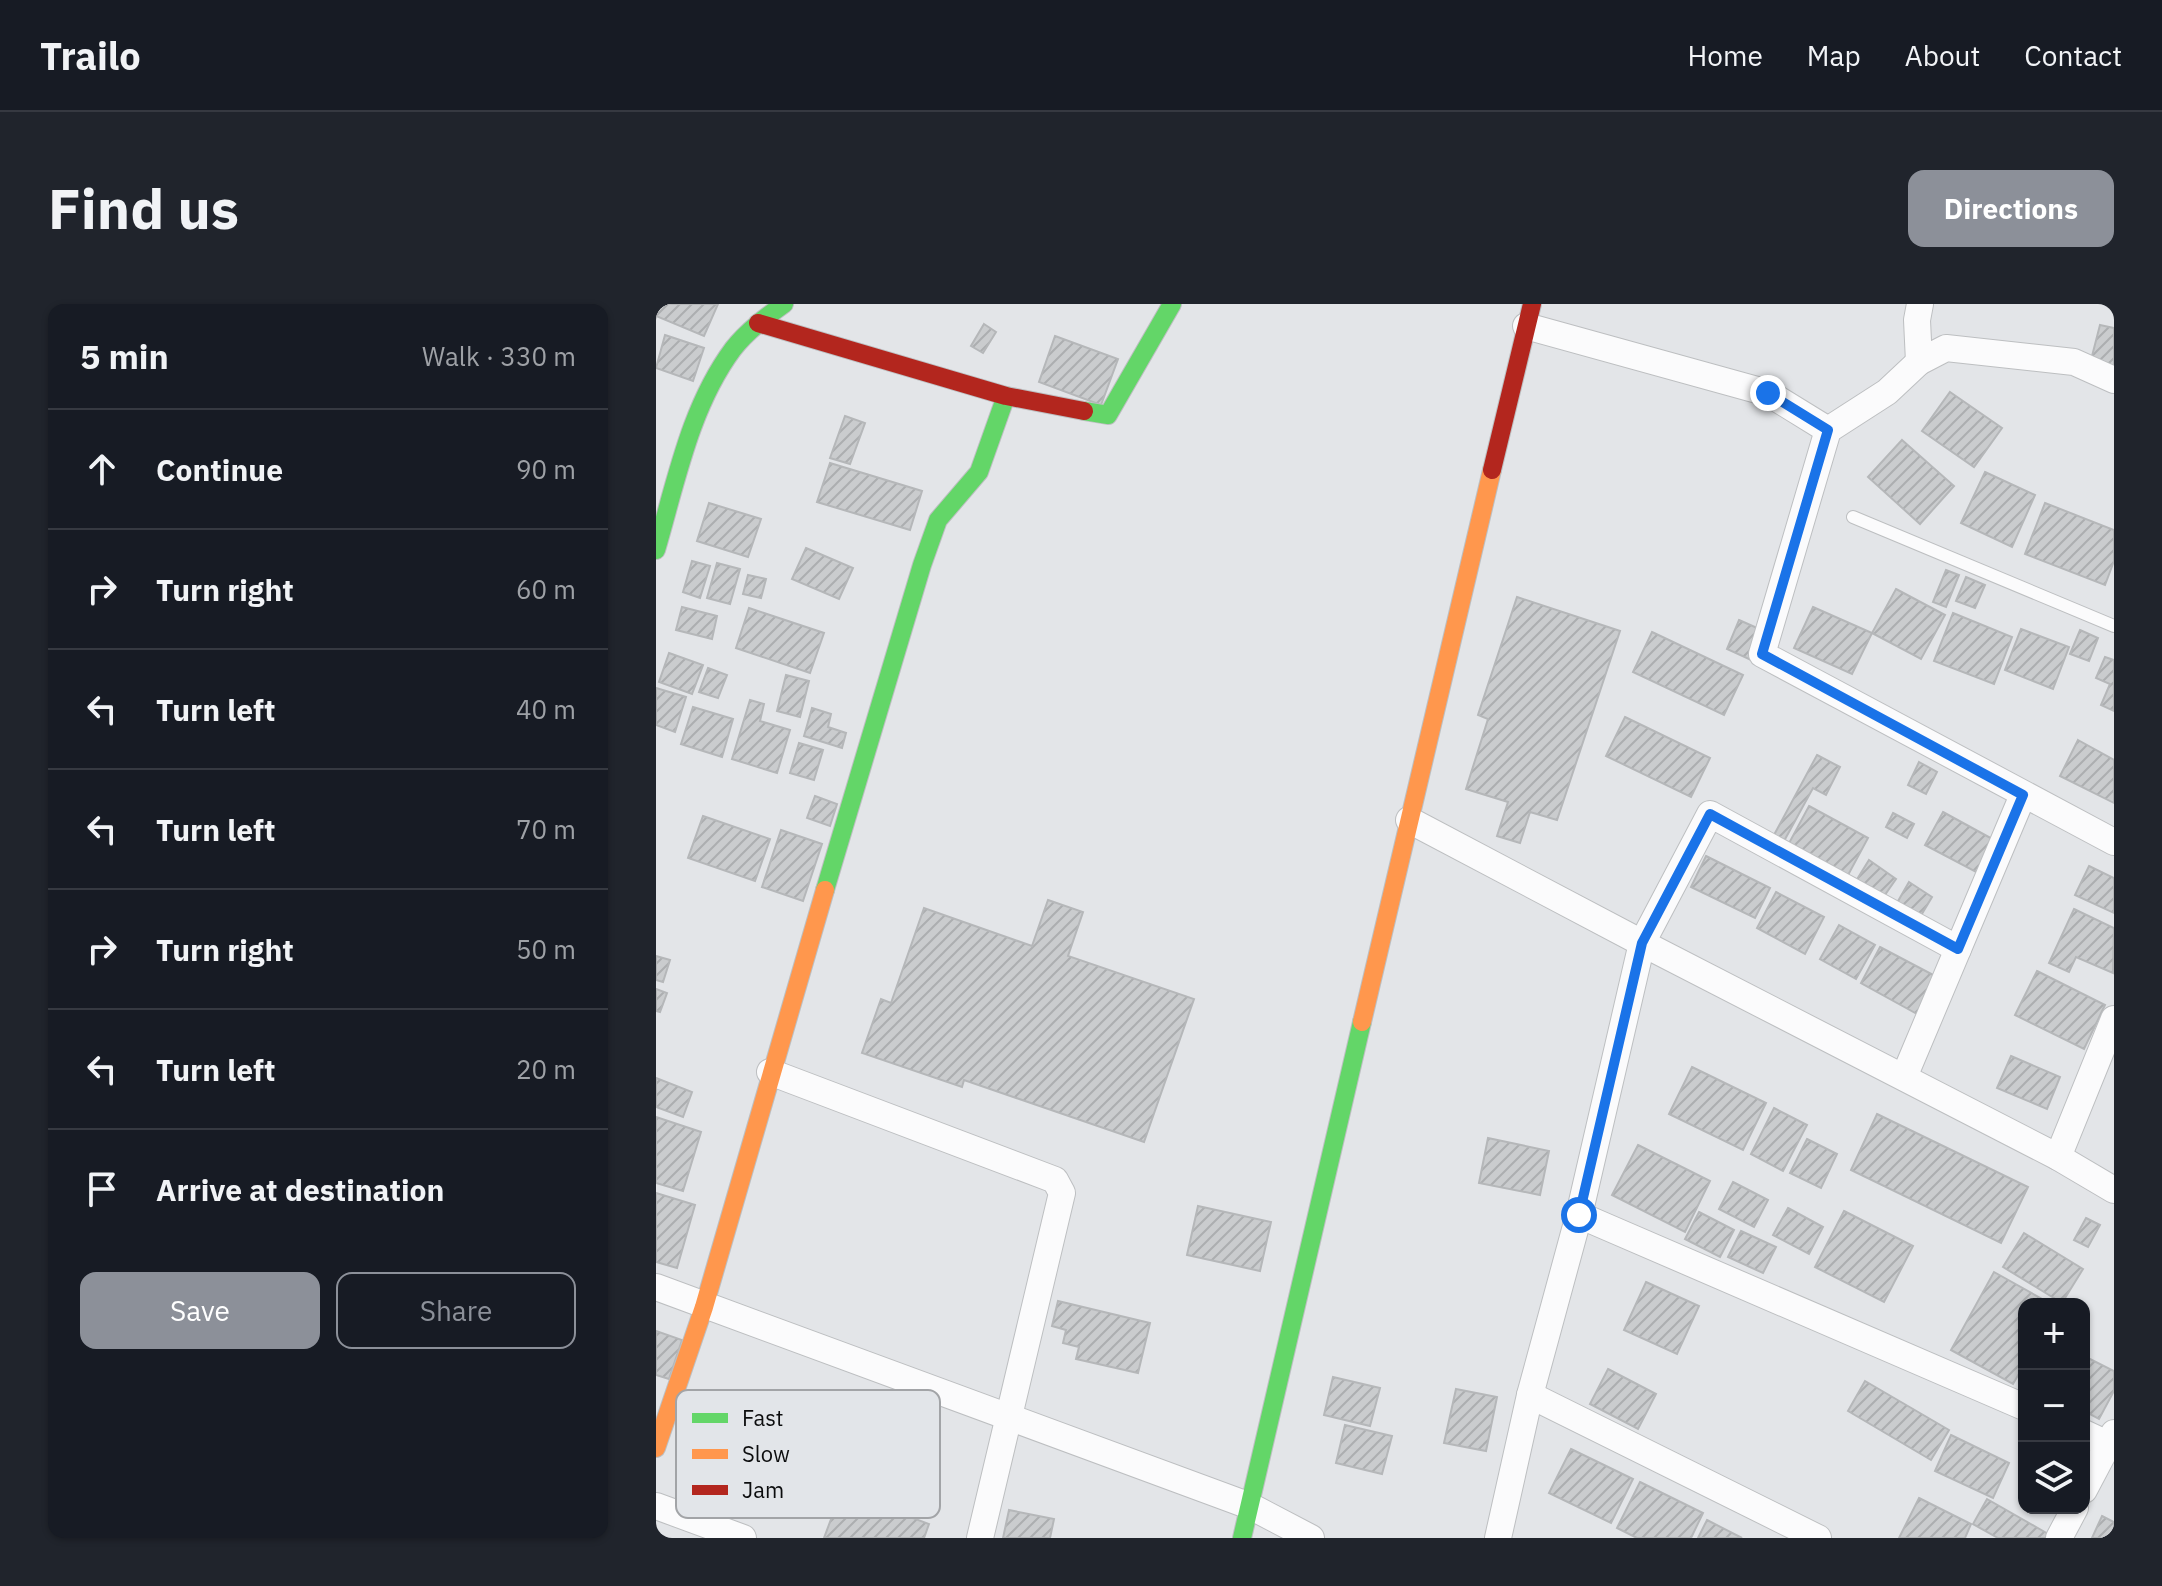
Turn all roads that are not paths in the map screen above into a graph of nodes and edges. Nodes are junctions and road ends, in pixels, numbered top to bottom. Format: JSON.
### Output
{"nodes":[{"id":1,"x":784,"y":304,"type":"edge"},
{"id":2,"x":1172,"y":304,"type":"edge"},
{"id":3,"x":1920,"y":304,"type":"edge"},
{"id":4,"x":1529,"y":315,"type":"edge"},
{"id":5,"x":758,"y":323,"type":"junction"},
{"id":6,"x":1919,"y":362,"type":"junction"},
{"id":7,"x":2114,"y":380,"type":"edge"},
{"id":8,"x":1006,"y":396,"type":"junction"},
{"id":9,"x":1828,"y":430,"type":"junction"},
{"id":10,"x":1853,"y":517,"type":"dead end"},
{"id":11,"x":656,"y":550,"type":"edge"},
{"id":12,"x":2114,"y":626,"type":"edge"},
{"id":13,"x":2023,"y":795,"type":"junction"},
{"id":14,"x":1409,"y":820,"type":"junction"},
{"id":15,"x":2114,"y":842,"type":"edge"},
{"id":16,"x":1642,"y":943,"type":"junction"},
{"id":17,"x":1958,"y":949,"type":"junction"},
{"id":18,"x":2114,"y":1019,"type":"edge"},
{"id":19,"x":770,"y":1072,"type":"junction"},
{"id":20,"x":1904,"y":1077,"type":"junction"},
{"id":21,"x":2058,"y":1157,"type":"junction"},
{"id":22,"x":2114,"y":1190,"type":"edge"},
{"id":23,"x":1579,"y":1215,"type":"junction"},
{"id":24,"x":656,"y":1287,"type":"edge"},
{"id":25,"x":704,"y":1307,"type":"junction"},
{"id":26,"x":930,"y":1390,"type":"edge"},
{"id":27,"x":940,"y":1394,"type":"edge"},
{"id":28,"x":1530,"y":1395,"type":"junction"},
{"id":29,"x":2018,"y":1404,"type":"edge"},
{"id":30,"x":1009,"y":1419,"type":"junction"},
{"id":31,"x":2105,"y":1439,"type":"edge"},
{"id":32,"x":656,"y":1448,"type":"edge"},
{"id":33,"x":2090,"y":1475,"type":"edge"},
{"id":34,"x":656,"y":1506,"type":"edge"},
{"id":35,"x":1250,"y":1506,"type":"junction"},
{"id":36,"x":676,"y":1513,"type":"edge"},
{"id":37,"x":2072,"y":1514,"type":"edge"},
{"id":38,"x":689,"y":1518,"type":"edge"},
{"id":39,"x":743,"y":1538,"type":"edge"},
{"id":40,"x":980,"y":1538,"type":"edge"},
{"id":41,"x":1242,"y":1538,"type":"edge"},
{"id":42,"x":1311,"y":1538,"type":"edge"},
{"id":43,"x":1498,"y":1538,"type":"edge"},
{"id":44,"x":1818,"y":1538,"type":"edge"},
{"id":45,"x":2059,"y":1538,"type":"edge"}],
"edges":[{"from":1,"to":5,"type":"street"},
{"from":2,"to":8,"type":"street"},
{"from":3,"to":6,"type":"street"},
{"from":4,"to":9,"type":"street"},
{"from":4,"to":14,"type":"street"},
{"from":5,"to":8,"type":"street"},
{"from":5,"to":11,"type":"street"},
{"from":6,"to":7,"type":"street"},
{"from":6,"to":9,"type":"street"},
{"from":8,"to":19,"type":"street"},
{"from":9,"to":13,"type":"street"},
{"from":10,"to":12,"type":"lane"},
{"from":13,"to":15,"type":"street"},
{"from":13,"to":17,"type":"street"},
{"from":14,"to":16,"type":"street"},
{"from":14,"to":35,"type":"street"},
{"from":16,"to":17,"type":"street"},
{"from":16,"to":20,"type":"street"},
{"from":16,"to":23,"type":"street"},
{"from":17,"to":20,"type":"street"},
{"from":18,"to":21,"type":"street"},
{"from":19,"to":25,"type":"street"},
{"from":19,"to":30,"type":"street"},
{"from":20,"to":21,"type":"street"},
{"from":21,"to":22,"type":"street"},
{"from":23,"to":28,"type":"street"},
{"from":23,"to":29,"type":"street"},
{"from":24,"to":25,"type":"street"},
{"from":25,"to":26,"type":"street"},
{"from":25,"to":32,"type":"street"},
{"from":27,"to":30,"type":"street"},
{"from":28,"to":43,"type":"street"},
{"from":28,"to":44,"type":"street"},
{"from":30,"to":35,"type":"street"},
{"from":30,"to":40,"type":"street"},
{"from":31,"to":33,"type":"street"},
{"from":34,"to":36,"type":"street"},
{"from":35,"to":41,"type":"street"},
{"from":35,"to":42,"type":"street"},
{"from":37,"to":45,"type":"street"},
{"from":38,"to":39,"type":"street"}]}
